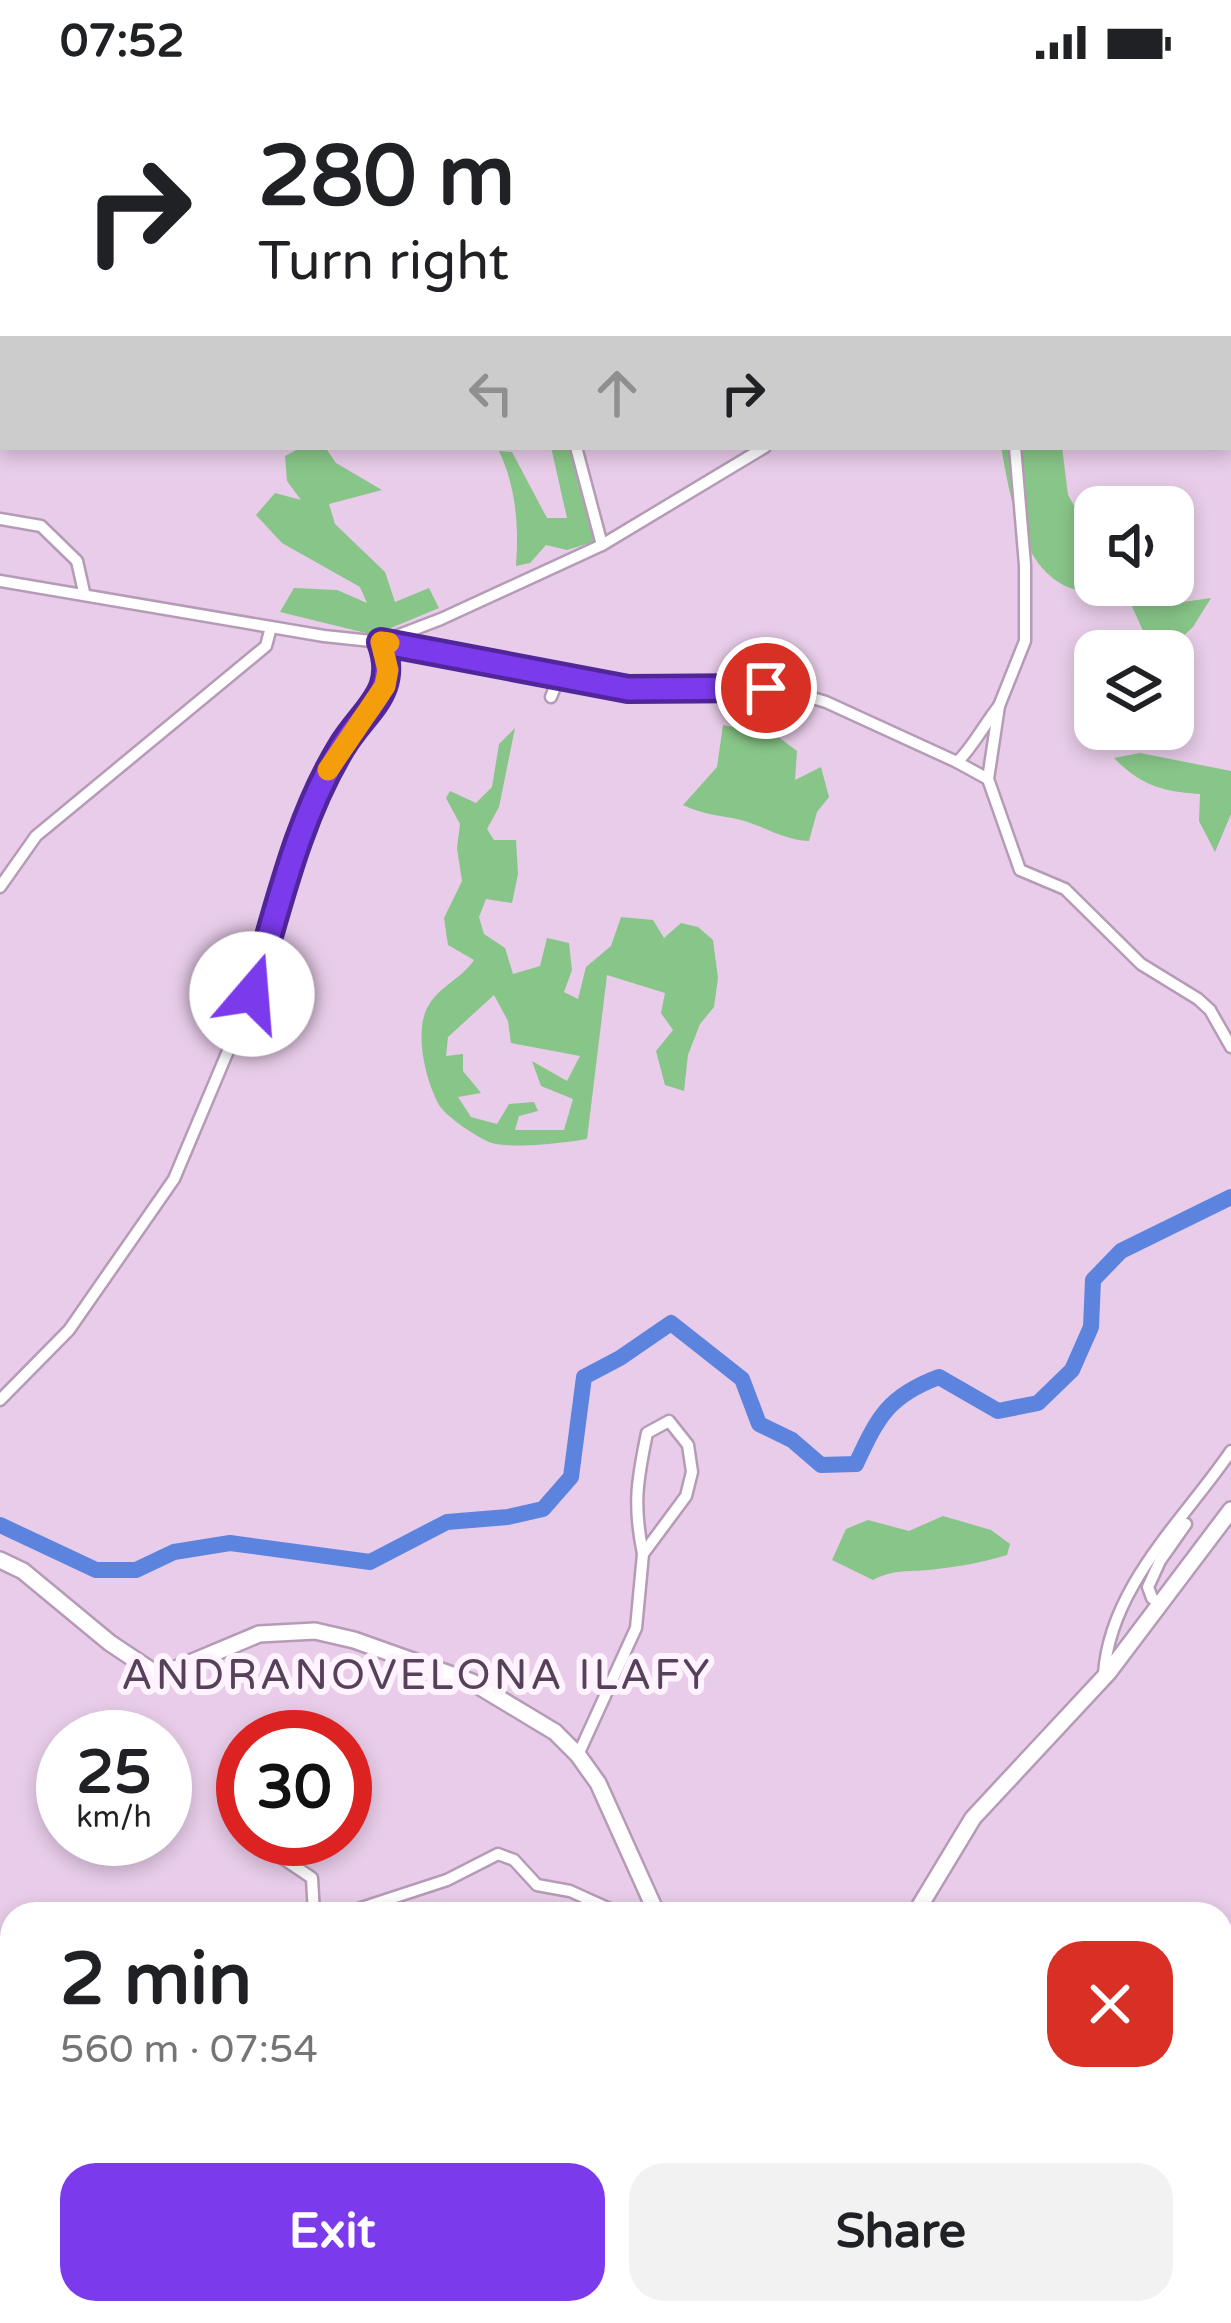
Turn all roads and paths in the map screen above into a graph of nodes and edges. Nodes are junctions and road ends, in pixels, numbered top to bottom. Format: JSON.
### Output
{"nodes":[{"id":1,"x":577,"y":450,"type":"edge"},
{"id":2,"x":760,"y":450,"type":"edge"},
{"id":3,"x":1015,"y":450,"type":"edge"},
{"id":4,"x":0,"y":519,"type":"edge"},
{"id":5,"x":602,"y":545,"type":"junction"},
{"id":6,"x":0,"y":581,"type":"edge"},
{"id":7,"x":84,"y":592,"type":"junction"},
{"id":8,"x":272,"y":627,"type":"junction"},
{"id":9,"x":381,"y":642,"type":"junction"},
{"id":10,"x":570,"y":678,"type":"junction"},
{"id":11,"x":551,"y":697,"type":"dead end"},
{"id":12,"x":1000,"y":706,"type":"junction"},
{"id":13,"x":957,"y":762,"type":"junction"},
{"id":14,"x":988,"y":779,"type":"junction"},
{"id":15,"x":0,"y":887,"type":"edge"},
{"id":16,"x":1231,"y":1047,"type":"edge"},
{"id":17,"x":0,"y":1400,"type":"edge"},
{"id":18,"x":1231,"y":1451,"type":"edge"},
{"id":19,"x":1231,"y":1464,"type":"edge"},
{"id":20,"x":1231,"y":1510,"type":"edge"},
{"id":21,"x":643,"y":1554,"type":"junction"},
{"id":22,"x":0,"y":1559,"type":"edge"},
{"id":23,"x":1160,"y":1604,"type":"junction"},
{"id":24,"x":1104,"y":1677,"type":"junction"},
{"id":25,"x":578,"y":1755,"type":"junction"},
{"id":26,"x":294,"y":1866,"type":"edge"},
{"id":27,"x":313,"y":1902,"type":"edge"},
{"id":28,"x":380,"y":1902,"type":"edge"},
{"id":29,"x":594,"y":1902,"type":"edge"},
{"id":30,"x":652,"y":1902,"type":"edge"},
{"id":31,"x":922,"y":1902,"type":"edge"}],
"edges":[{"from":1,"to":5,"type":"street"},
{"from":2,"to":5,"type":"street"},
{"from":3,"to":12,"type":"street"},
{"from":4,"to":7,"type":"street"},
{"from":5,"to":9,"type":"street"},
{"from":6,"to":7,"type":"street"},
{"from":7,"to":8,"type":"street"},
{"from":8,"to":9,"type":"street"},
{"from":8,"to":15,"type":"street"},
{"from":9,"to":10,"type":"street"},
{"from":9,"to":17,"type":"street"},
{"from":10,"to":11,"type":"street"},
{"from":10,"to":13,"type":"street"},
{"from":12,"to":13,"type":"street"},
{"from":12,"to":14,"type":"street"},
{"from":13,"to":14,"type":"street"},
{"from":14,"to":16,"type":"street"},
{"from":18,"to":24,"type":"street"},
{"from":19,"to":23,"type":"street"},
{"from":20,"to":23,"type":"street"},
{"from":21,"to":21,"type":"street"},
{"from":21,"to":25,"type":"street"},
{"from":22,"to":25,"type":"street"},
{"from":23,"to":24,"type":"street"},
{"from":24,"to":31,"type":"street"},
{"from":25,"to":30,"type":"street"},
{"from":26,"to":27,"type":"street"},
{"from":28,"to":29,"type":"street"}]}
